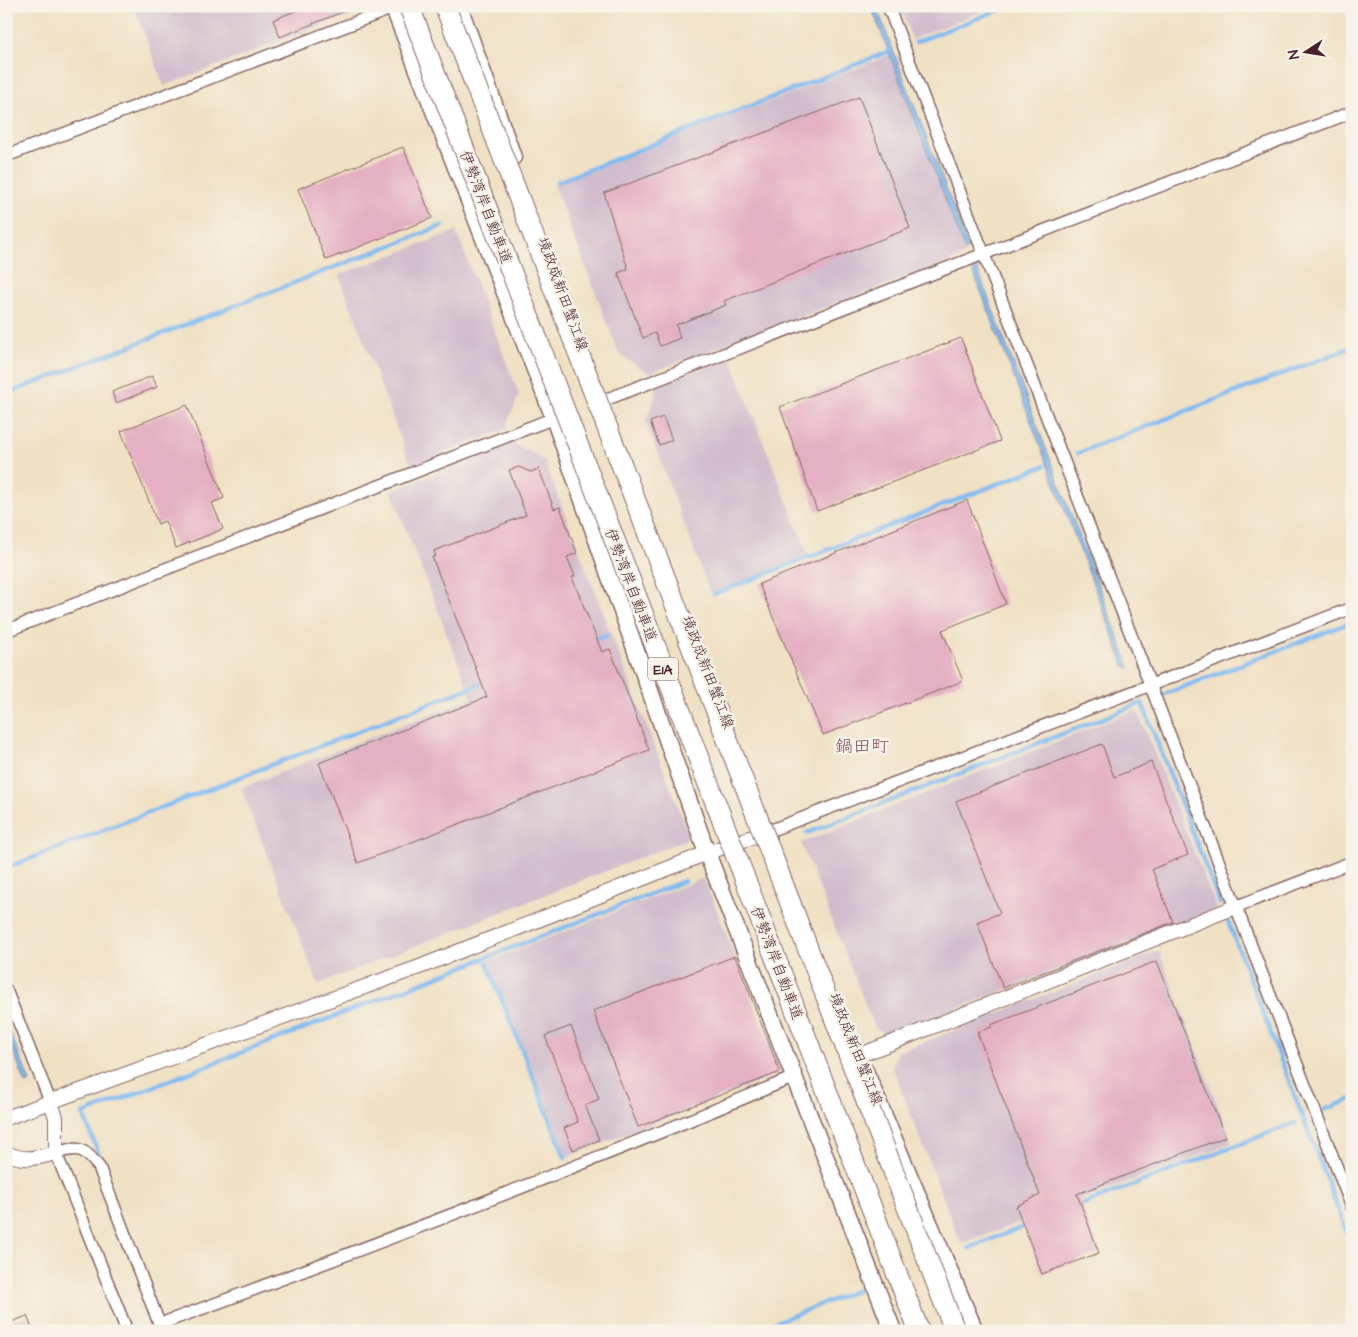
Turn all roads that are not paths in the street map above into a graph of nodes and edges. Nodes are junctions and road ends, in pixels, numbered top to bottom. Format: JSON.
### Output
{"nodes":[{"id":1,"x":445,"y":6,"type":"edge"},
{"id":2,"x":459,"y":6,"type":"edge"},
{"id":3,"x":888,"y":6,"type":"edge"},
{"id":4,"x":398,"y":7,"type":"edge"},
{"id":5,"x":1352,"y":112,"type":"edge"},
{"id":6,"x":6,"y":156,"type":"edge"},
{"id":7,"x":985,"y":255,"type":"junction"},
{"id":8,"x":602,"y":401,"type":"junction"},
{"id":9,"x":554,"y":418,"type":"junction"},
{"id":10,"x":1352,"y":608,"type":"edge"},
{"id":11,"x":6,"y":631,"type":"edge"},
{"id":12,"x":1150,"y":686,"type":"junction"},
{"id":13,"x":769,"y":831,"type":"junction"},
{"id":14,"x":707,"y":853,"type":"junction"},
{"id":15,"x":1352,"y":862,"type":"edge"},
{"id":16,"x":1235,"y":907,"type":"junction"},
{"id":17,"x":6,"y":990,"type":"edge"},
{"id":18,"x":858,"y":1056,"type":"junction"},
{"id":19,"x":794,"y":1077,"type":"junction"},
{"id":20,"x":50,"y":1101,"type":"junction"},
{"id":21,"x":6,"y":1118,"type":"edge"},
{"id":22,"x":6,"y":1153,"type":"edge"},
{"id":23,"x":56,"y":1153,"type":"junction"},
{"id":24,"x":1352,"y":1207,"type":"edge"},
{"id":25,"x":161,"y":1327,"type":"edge"},
{"id":26,"x":127,"y":1331,"type":"edge"},
{"id":27,"x":893,"y":1331,"type":"edge"},
{"id":28,"x":919,"y":1331,"type":"edge"},
{"id":29,"x":955,"y":1331,"type":"edge"},
{"id":30,"x":976,"y":1331,"type":"edge"}],
"edges":[{"from":1,"to":29,"type":"highway","number":"E1A","bridge":true},
{"from":2,"to":8,"type":"main road","name":"境政成新田蟹江線"},
{"from":3,"to":7,"type":"street"},
{"from":4,"to":6,"type":"street"},
{"from":4,"to":9,"type":"main road"},
{"from":4,"to":28,"type":"highway","name":"伊勢湾岸自動車道","number":"E1A","bridge":true},
{"from":5,"to":7,"type":"street"},
{"from":7,"to":8,"type":"street"},
{"from":7,"to":12,"type":"street"},
{"from":8,"to":13,"type":"main road","name":"境政成新田蟹江線"},
{"from":9,"to":11,"type":"street"},
{"from":9,"to":14,"type":"main road"},
{"from":10,"to":12,"type":"street"},
{"from":12,"to":13,"type":"street"},
{"from":12,"to":16,"type":"street"},
{"from":13,"to":14,"type":"street"},
{"from":13,"to":18,"type":"main road","name":"境政成新田蟹江線"},
{"from":14,"to":19,"type":"main road"},
{"from":14,"to":20,"type":"street"},
{"from":15,"to":16,"type":"street"},
{"from":16,"to":18,"type":"street"},
{"from":16,"to":24,"type":"street"},
{"from":17,"to":20,"type":"street"},
{"from":18,"to":30,"type":"main road","name":"境政成新田蟹江線"},
{"from":19,"to":25,"type":"street"},
{"from":19,"to":27,"type":"main road"},
{"from":20,"to":21,"type":"street"},
{"from":20,"to":23,"type":"street"},
{"from":22,"to":23,"type":"street"},
{"from":23,"to":25,"type":"street"},
{"from":23,"to":26,"type":"street"}]}
